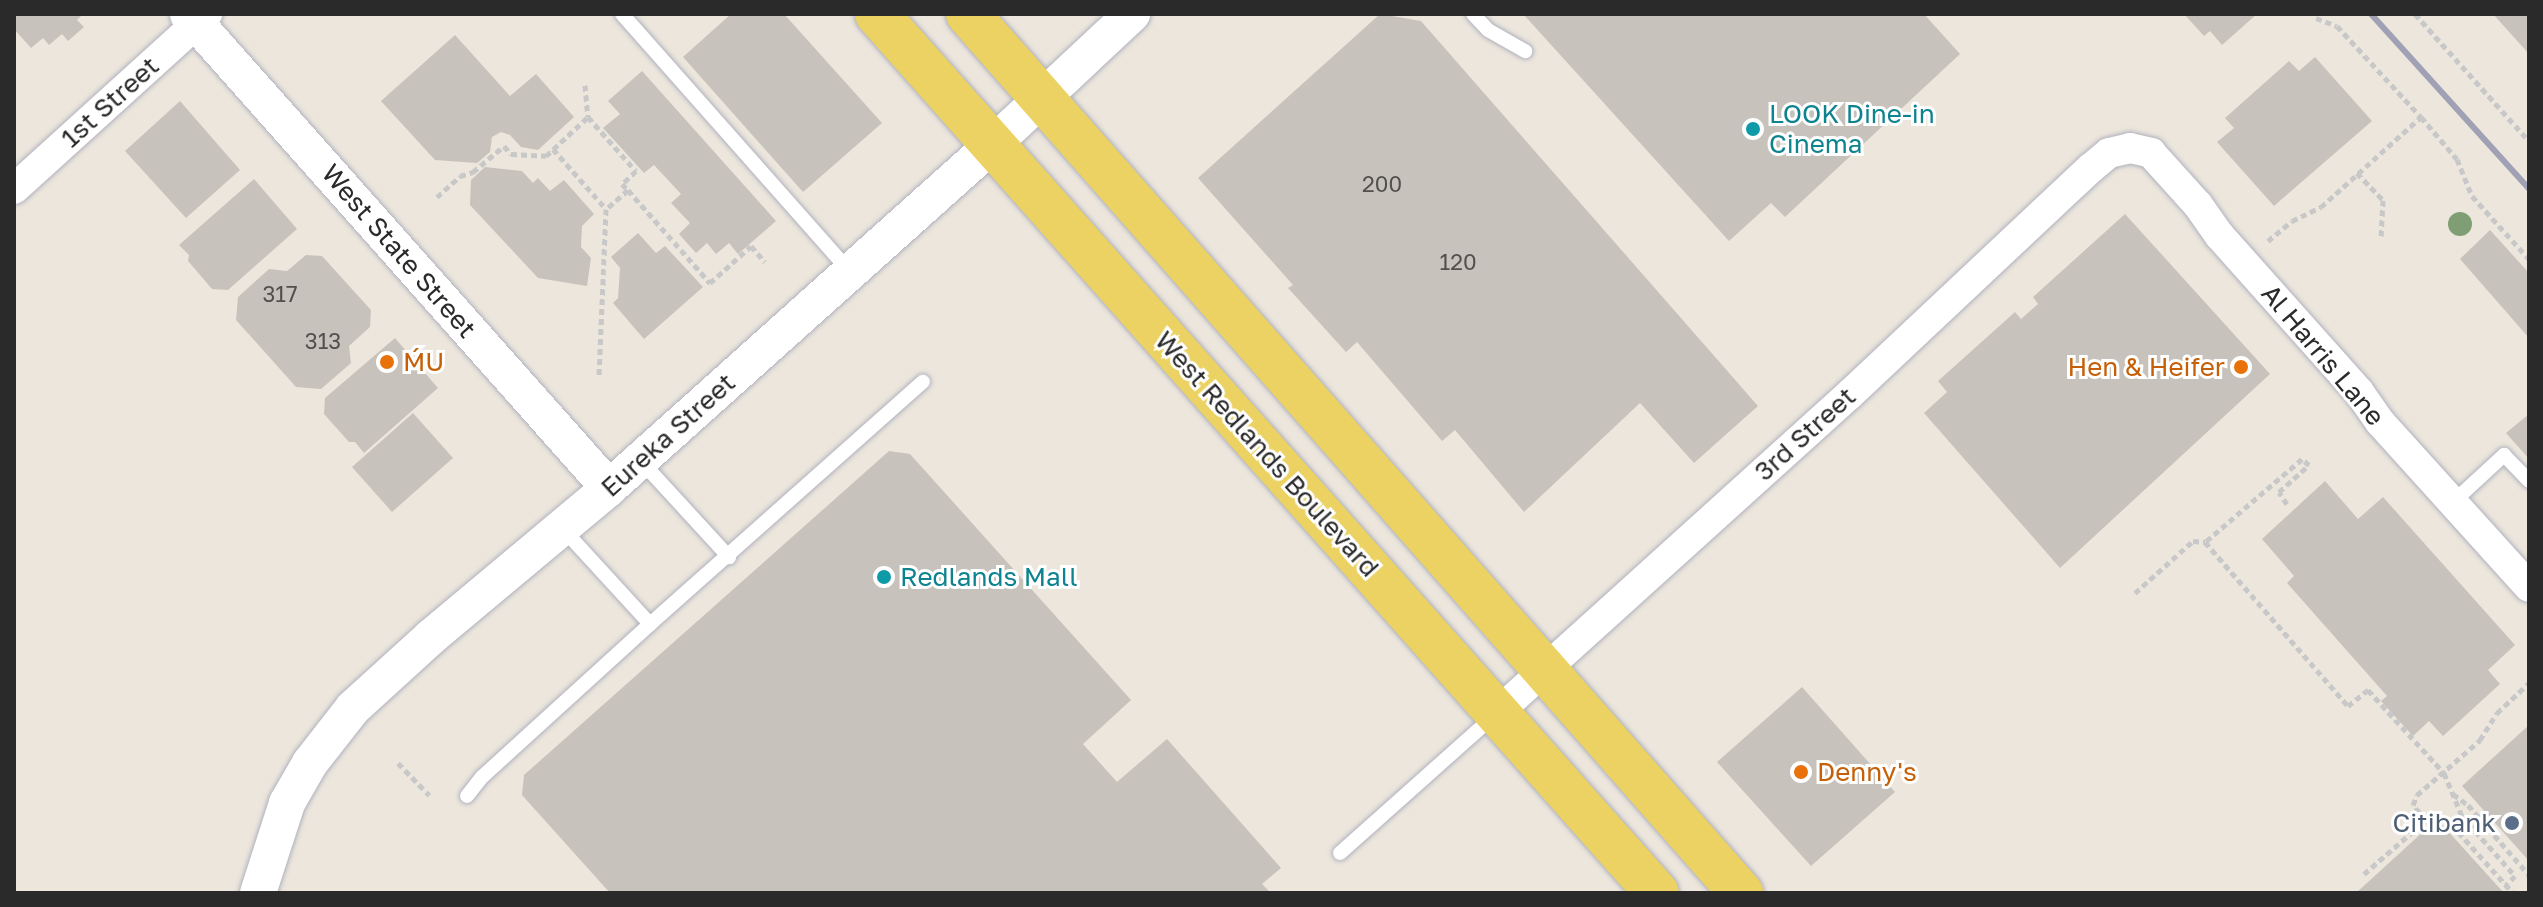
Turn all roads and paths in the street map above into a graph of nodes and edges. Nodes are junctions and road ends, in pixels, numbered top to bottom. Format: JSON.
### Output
{"nodes":[{"id":1,"x":622,"y":14,"type":"edge"},
{"id":2,"x":877,"y":14,"type":"edge"},
{"id":3,"x":968,"y":14,"type":"edge"},
{"id":4,"x":1132,"y":14,"type":"edge"},
{"id":5,"x":1473,"y":14,"type":"edge"},
{"id":6,"x":2415,"y":14,"type":"edge"},
{"id":7,"x":197,"y":17,"type":"edge"},
{"id":8,"x":2316,"y":18,"type":"dead end"},
{"id":9,"x":1525,"y":51,"type":"dead end"},
{"id":10,"x":585,"y":85,"type":"dead end"},
{"id":11,"x":1042,"y":99,"type":"junction"},
{"id":12,"x":588,"y":117,"type":"junction"},
{"id":13,"x":2421,"y":117,"type":"junction"},
{"id":14,"x":2529,"y":141,"type":"edge"},
{"id":15,"x":992,"y":145,"type":"junction"},
{"id":16,"x":553,"y":149,"type":"junction"},
{"id":17,"x":2109,"y":153,"type":"joint"},
{"id":18,"x":2357,"y":172,"type":"junction"},
{"id":19,"x":14,"y":189,"type":"edge"},
{"id":20,"x":628,"y":190,"type":"junction"},
{"id":21,"x":437,"y":197,"type":"dead end"},
{"id":22,"x":606,"y":209,"type":"junction"},
{"id":23,"x":2381,"y":237,"type":"dead end"},
{"id":24,"x":2268,"y":241,"type":"dead end"},
{"id":25,"x":2529,"y":248,"type":"edge"},
{"id":26,"x":2523,"y":253,"type":"junction"},
{"id":27,"x":2529,"y":259,"type":"edge"},
{"id":28,"x":765,"y":262,"type":"dead end"},
{"id":29,"x":849,"y":271,"type":"junction"},
{"id":30,"x":599,"y":377,"type":"dead end"},
{"id":31,"x":923,"y":382,"type":"dead end"},
{"id":32,"x":640,"y":460,"type":"junction"},
{"id":33,"x":2529,"y":481,"type":"edge"},
{"id":34,"x":609,"y":488,"type":"junction"},
{"id":35,"x":2452,"y":503,"type":"junction"},
{"id":36,"x":2287,"y":504,"type":"dead end"},
{"id":37,"x":563,"y":528,"type":"junction"},
{"id":38,"x":2205,"y":542,"type":"junction"},
{"id":39,"x":729,"y":557,"type":"junction"},
{"id":40,"x":2529,"y":587,"type":"edge"},
{"id":41,"x":2135,"y":593,"type":"dead end"},
{"id":42,"x":650,"y":624,"type":"junction"},
{"id":43,"x":1544,"y":671,"type":"junction"},
{"id":44,"x":2529,"y":683,"type":"edge"},
{"id":45,"x":1498,"y":712,"type":"junction"},
{"id":46,"x":398,"y":763,"type":"dead end"},
{"id":47,"x":2444,"y":773,"type":"junction"},
{"id":48,"x":2453,"y":794,"type":"junction"},
{"id":49,"x":429,"y":795,"type":"dead end"},
{"id":50,"x":467,"y":796,"type":"dead end"},
{"id":51,"x":2426,"y":820,"type":"junction"},
{"id":52,"x":1340,"y":853,"type":"dead end"},
{"id":53,"x":2364,"y":874,"type":"dead end"},
{"id":54,"x":2529,"y":875,"type":"edge"},
{"id":55,"x":2506,"y":885,"type":"junction"},
{"id":56,"x":258,"y":893,"type":"edge"},
{"id":57,"x":1657,"y":893,"type":"edge"},
{"id":58,"x":1741,"y":893,"type":"edge"},
{"id":59,"x":2513,"y":893,"type":"edge"}],
"edges":[{"from":1,"to":29,"type":"lane"},
{"from":2,"to":15,"type":"main road","name":"West Redlands Boulevard"},
{"from":3,"to":11,"type":"main road"},
{"from":4,"to":11,"type":"street","name":"Eureka Street"},
{"from":5,"to":9,"type":"lane"},
{"from":6,"to":14,"type":"path"},
{"from":7,"to":19,"type":"street","name":"1st Street"},
{"from":7,"to":34,"type":"street","name":"West State Street"},
{"from":8,"to":13,"type":"path"},
{"from":10,"to":12,"type":"path"},
{"from":11,"to":15,"type":"street","name":"Eureka Street"},
{"from":11,"to":43,"type":"main road"},
{"from":12,"to":16,"type":"path"},
{"from":12,"to":20,"type":"path"},
{"from":13,"to":18,"type":"path"},
{"from":13,"to":26,"type":"path"},
{"from":15,"to":29,"type":"street","name":"Eureka Street"},
{"from":15,"to":45,"type":"main road","name":"West Redlands Boulevard"},
{"from":16,"to":21,"type":"path"},
{"from":16,"to":22,"type":"path"},
{"from":17,"to":35,"type":"street","name":"Al Harris Lane"},
{"from":17,"to":43,"type":"street","name":"3rd Street"},
{"from":18,"to":23,"type":"path"},
{"from":18,"to":24,"type":"path"},
{"from":20,"to":22,"type":"path"},
{"from":20,"to":28,"type":"path"},
{"from":22,"to":30,"type":"path"},
{"from":25,"to":26,"type":"path"},
{"from":26,"to":27,"type":"path"},
{"from":29,"to":32,"type":"street","name":"Eureka Street"},
{"from":31,"to":39,"type":"lane"},
{"from":32,"to":34,"type":"street","name":"Eureka Street"},
{"from":32,"to":39,"type":"lane"},
{"from":33,"to":35,"type":"lane"},
{"from":34,"to":37,"type":"street","name":"Eureka Street"},
{"from":35,"to":40,"type":"street","name":"Al Harris Lane"},
{"from":36,"to":38,"type":"path"},
{"from":37,"to":42,"type":"lane"},
{"from":37,"to":56,"type":"street","name":"Eureka Street"},
{"from":38,"to":41,"type":"path"},
{"from":38,"to":47,"type":"path"},
{"from":39,"to":42,"type":"lane"},
{"from":42,"to":50,"type":"lane"},
{"from":43,"to":45,"type":"street","name":"3rd Street"},
{"from":43,"to":58,"type":"main road"},
{"from":44,"to":47,"type":"path"},
{"from":45,"to":52,"type":"lane"},
{"from":45,"to":57,"type":"main road","name":"West Redlands Boulevard"},
{"from":46,"to":49,"type":"path"},
{"from":47,"to":48,"type":"path"},
{"from":47,"to":51,"type":"path"},
{"from":48,"to":54,"type":"path"},
{"from":48,"to":55,"type":"path"},
{"from":51,"to":53,"type":"path"},
{"from":51,"to":55,"type":"path"},
{"from":55,"to":59,"type":"path"}]}
